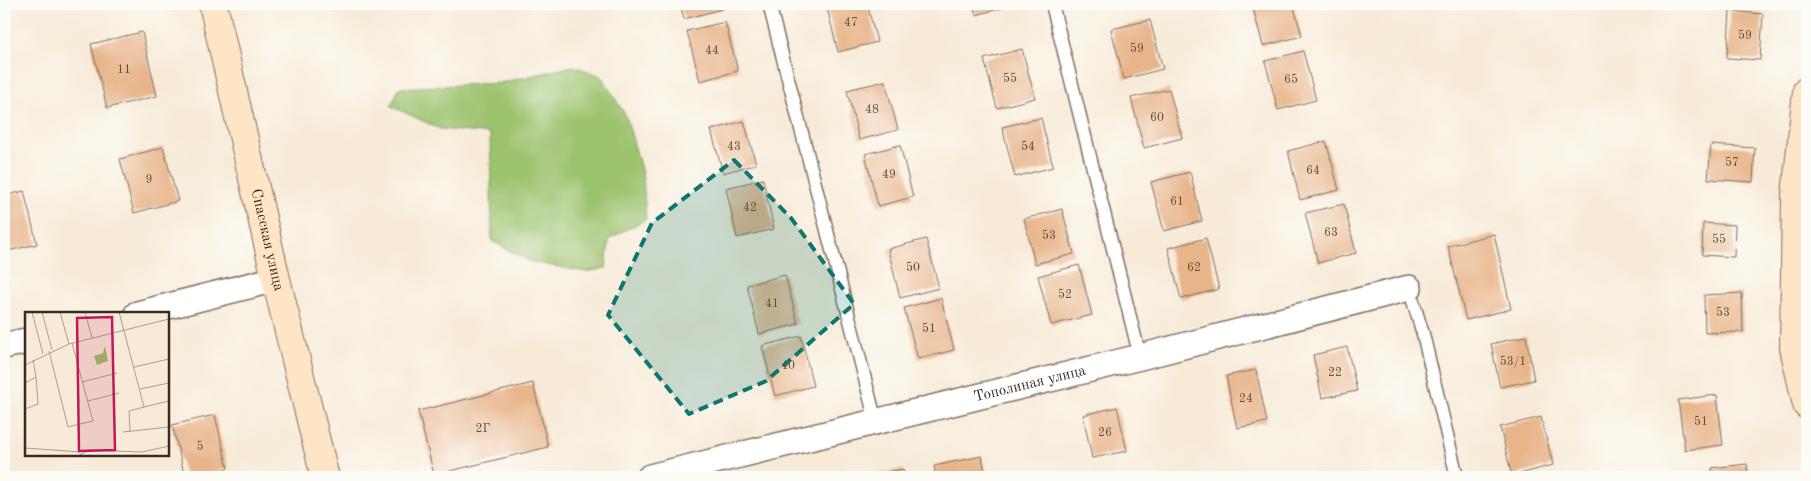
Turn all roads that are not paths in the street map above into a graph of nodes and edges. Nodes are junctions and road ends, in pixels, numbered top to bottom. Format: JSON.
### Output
{"nodes":[{"id":1,"x":213,"y":4,"type":"edge"},
{"id":2,"x":769,"y":4,"type":"edge"},
{"id":3,"x":1052,"y":4,"type":"edge"},
{"id":4,"x":1807,"y":91,"type":"edge"},
{"id":5,"x":276,"y":279,"type":"junction"},
{"id":6,"x":1409,"y":288,"type":"joint"},
{"id":7,"x":145,"y":312,"type":"edge"},
{"id":8,"x":25,"y":340,"type":"edge"},
{"id":9,"x":4,"y":346,"type":"edge"},
{"id":10,"x":1140,"y":357,"type":"junction"},
{"id":11,"x":1807,"y":405,"type":"edge"},
{"id":12,"x":876,"y":422,"type":"junction"},
{"id":13,"x":325,"y":477,"type":"edge"},
{"id":14,"x":650,"y":477,"type":"edge"},
{"id":15,"x":1457,"y":477,"type":"edge"}],
"edges":[{"from":1,"to":5,"type":"street","name":"Спасская улица"},
{"from":2,"to":12,"type":"lane"},
{"from":3,"to":10,"type":"lane"},
{"from":4,"to":11,"type":"street"},
{"from":5,"to":7,"type":"street"},
{"from":5,"to":13,"type":"street","name":"Спасская улица"},
{"from":6,"to":10,"type":"street","name":"Тополиная улица"},
{"from":6,"to":15,"type":"lane"},
{"from":8,"to":9,"type":"street"},
{"from":10,"to":12,"type":"street","name":"Тополиная улица"},
{"from":12,"to":14,"type":"street","name":"Тополиная улица"}]}
